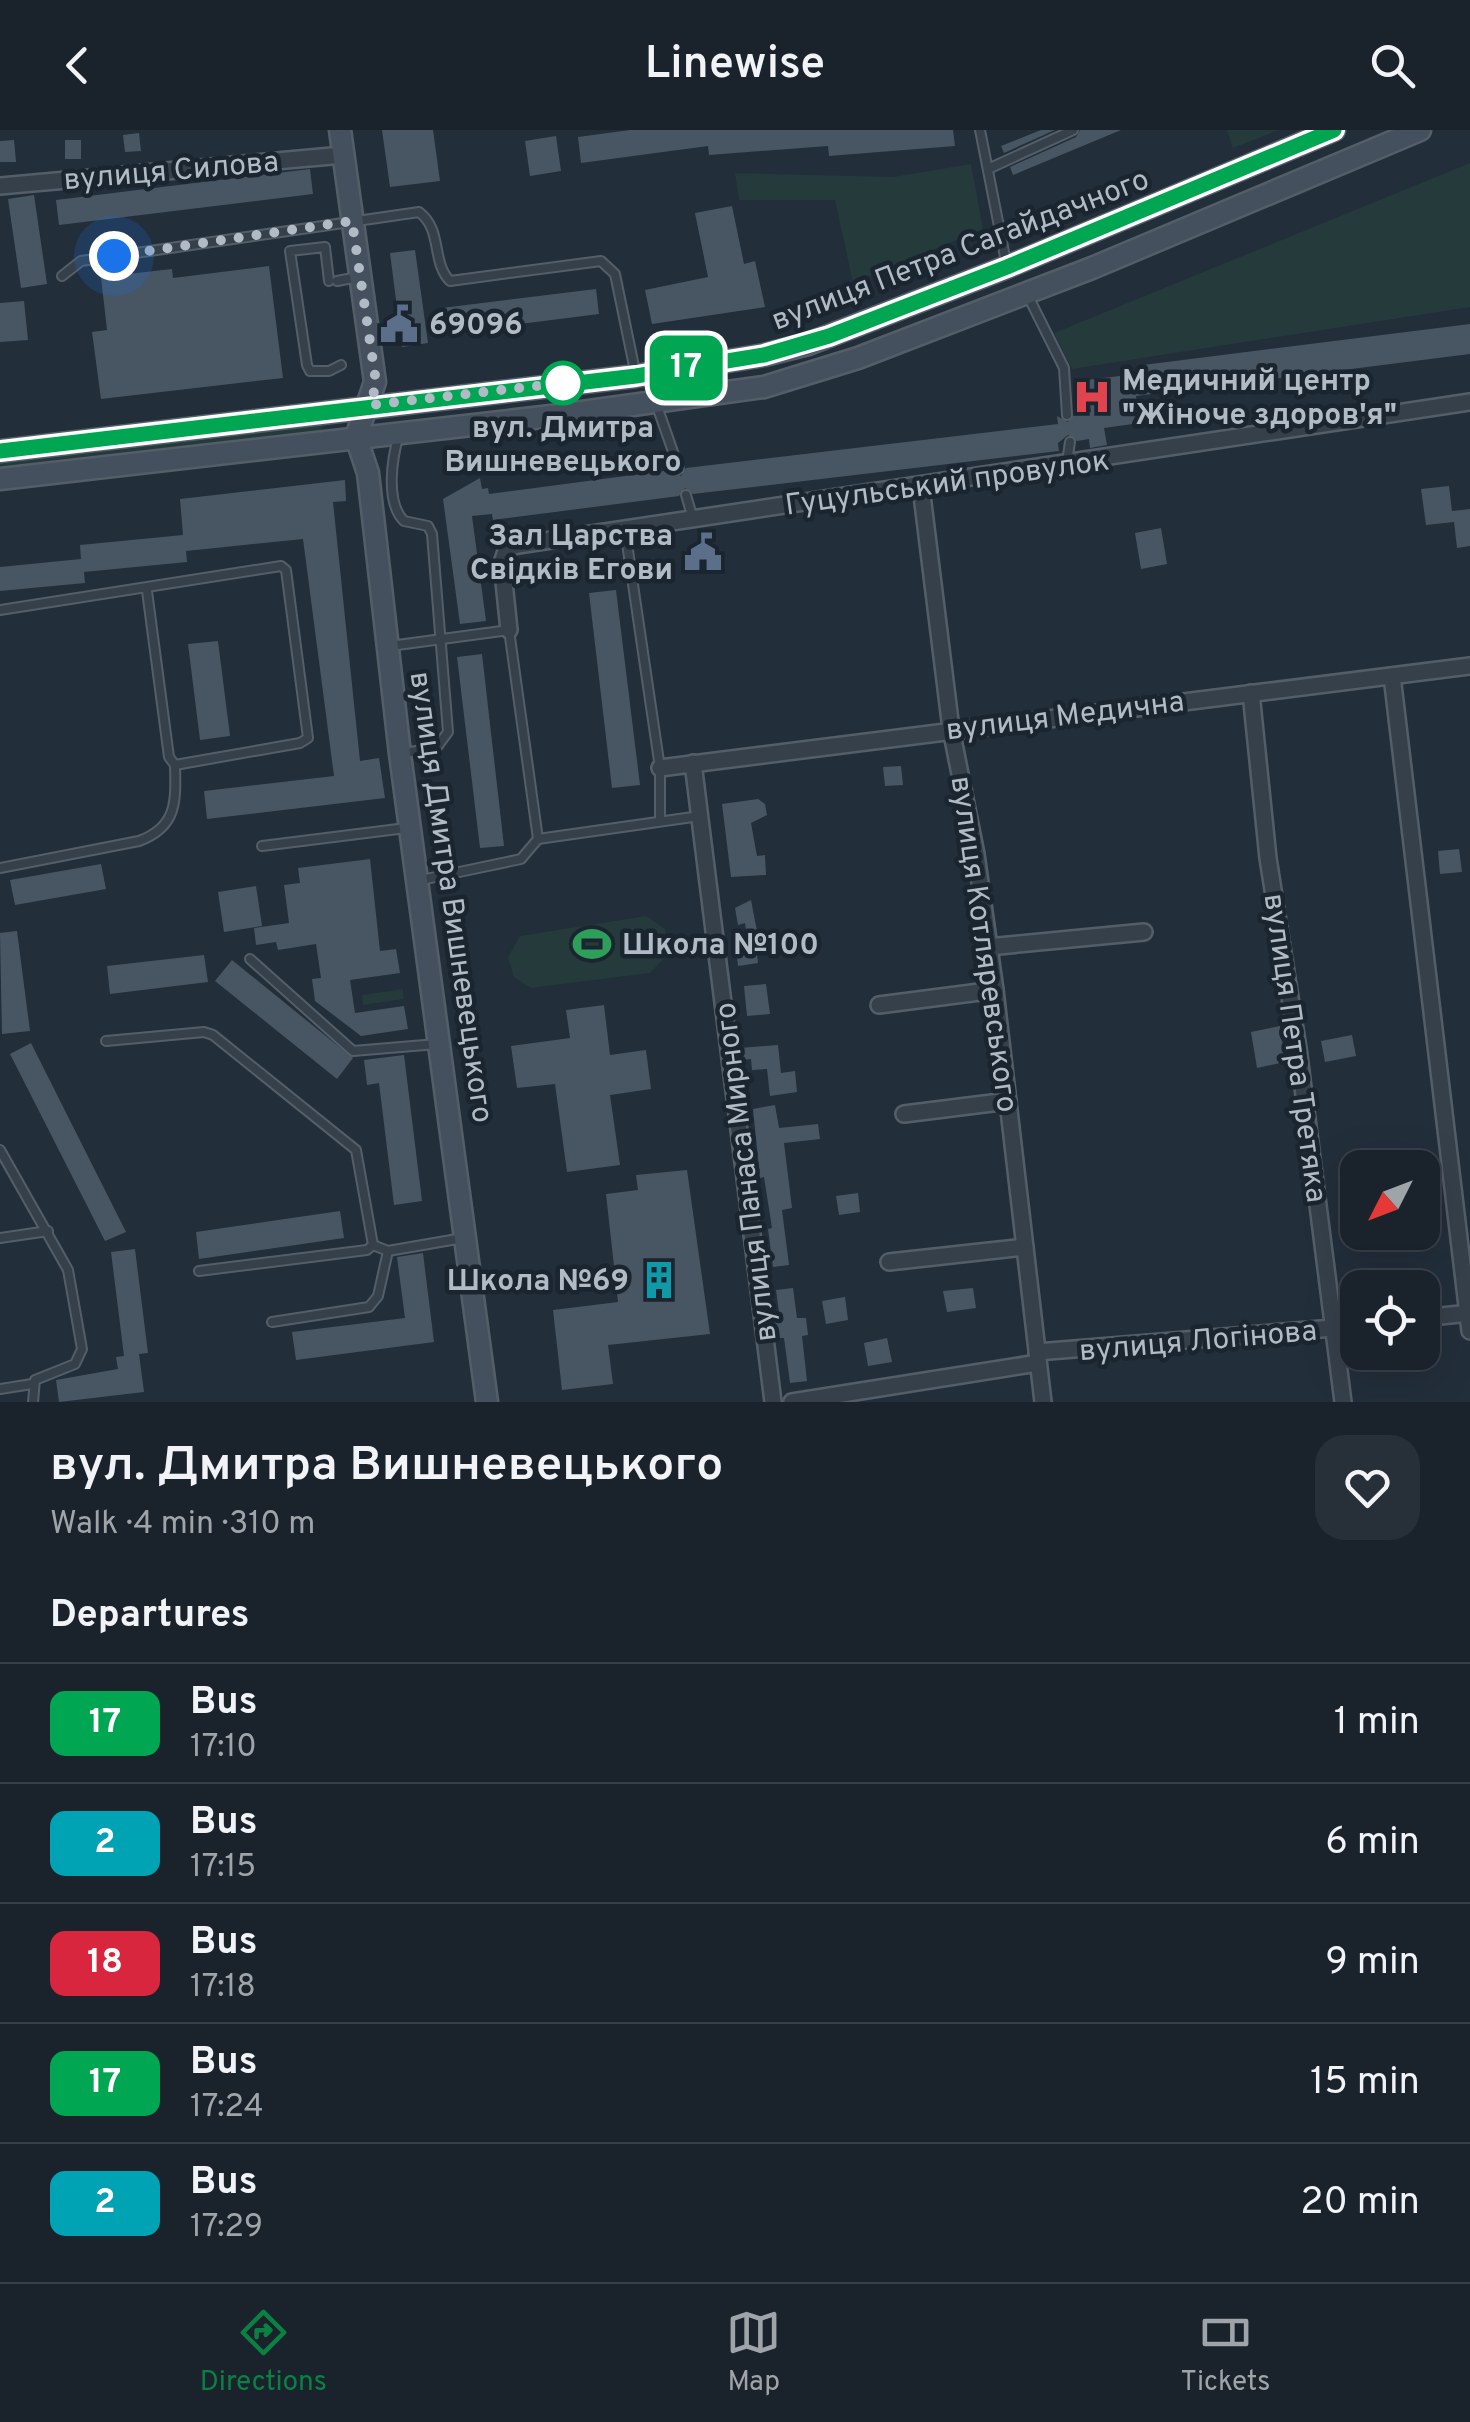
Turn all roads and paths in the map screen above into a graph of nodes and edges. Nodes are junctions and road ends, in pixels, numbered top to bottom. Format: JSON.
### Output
{"nodes":[{"id":1,"x":345,"y":130,"type":"edge"},
{"id":2,"x":980,"y":130,"type":"edge"},
{"id":3,"x":1073,"y":130,"type":"edge"},
{"id":4,"x":1334,"y":130,"type":"edge"},
{"id":5,"x":1420,"y":130,"type":"edge"},
{"id":6,"x":343,"y":154,"type":"junction"},
{"id":7,"x":988,"y":169,"type":"junction"},
{"id":8,"x":0,"y":186,"type":"edge"},
{"id":9,"x":352,"y":221,"type":"junction"},
{"id":10,"x":1007,"y":267,"type":"junction"},
{"id":11,"x":62,"y":276,"type":"dead end"},
{"id":12,"x":341,"y":280,"type":"junction"},
{"id":13,"x":1026,"y":292,"type":"junction"},
{"id":14,"x":340,"y":365,"type":"dead end"},
{"id":15,"x":636,"y":376,"type":"junction"},
{"id":16,"x":656,"y":402,"type":"junction"},
{"id":17,"x":1470,"y":402,"type":"edge"},
{"id":18,"x":371,"y":405,"type":"junction"},
{"id":19,"x":1067,"y":415,"type":"dead end"},
{"id":20,"x":400,"y":432,"type":"junction"},
{"id":21,"x":356,"y":437,"type":"junction"},
{"id":22,"x":1070,"y":442,"type":"dead end"},
{"id":23,"x":0,"y":451,"type":"edge"},
{"id":24,"x":1066,"y":464,"type":"junction"},
{"id":25,"x":680,"y":469,"type":"dead end"},
{"id":26,"x":0,"y":479,"type":"edge"},
{"id":27,"x":921,"y":487,"type":"junction"},
{"id":28,"x":686,"y":495,"type":"dead end"},
{"id":29,"x":693,"y":520,"type":"junction"},
{"id":30,"x":625,"y":530,"type":"junction"},
{"id":31,"x":147,"y":591,"type":"junction"},
{"id":32,"x":0,"y":610,"type":"edge"},
{"id":33,"x":510,"y":630,"type":"junction"},
{"id":34,"x":442,"y":640,"type":"junction"},
{"id":35,"x":390,"y":646,"type":"junction"},
{"id":36,"x":1470,"y":666,"type":"edge"},
{"id":37,"x":1392,"y":676,"type":"junction"},
{"id":38,"x":1250,"y":693,"type":"junction"},
{"id":39,"x":951,"y":729,"type":"junction"},
{"id":40,"x":400,"y":754,"type":"junction"},
{"id":41,"x":693,"y":763,"type":"junction"},
{"id":42,"x":175,"y":765,"type":"junction"},
{"id":43,"x":660,"y":768,"type":"junction"},
{"id":44,"x":702,"y":816,"type":"junction"},
{"id":45,"x":660,"y":819,"type":"junction"},
{"id":46,"x":411,"y":827,"type":"junction"},
{"id":47,"x":538,"y":839,"type":"junction"},
{"id":48,"x":262,"y":846,"type":"dead end"},
{"id":49,"x":0,"y":868,"type":"edge"},
{"id":50,"x":419,"y":880,"type":"junction"},
{"id":51,"x":1144,"y":932,"type":"dead end"},
{"id":52,"x":988,"y":947,"type":"junction"},
{"id":53,"x":250,"y":959,"type":"dead end"},
{"id":54,"x":995,"y":990,"type":"junction"},
{"id":55,"x":879,"y":1004,"type":"dead end"},
{"id":56,"x":106,"y":1041,"type":"dead end"},
{"id":57,"x":441,"y":1044,"type":"junction"},
{"id":58,"x":1008,"y":1101,"type":"junction"},
{"id":59,"x":904,"y":1114,"type":"dead end"},
{"id":60,"x":0,"y":1150,"type":"edge"},
{"id":61,"x":48,"y":1231,"type":"junction"},
{"id":62,"x":0,"y":1238,"type":"edge"},
{"id":63,"x":467,"y":1238,"type":"junction"},
{"id":64,"x":373,"y":1245,"type":"junction"},
{"id":65,"x":1025,"y":1246,"type":"junction"},
{"id":66,"x":388,"y":1252,"type":"junction"},
{"id":67,"x":889,"y":1262,"type":"dead end"},
{"id":68,"x":199,"y":1271,"type":"dead end"},
{"id":69,"x":1469,"y":1313,"type":"edge"},
{"id":70,"x":1440,"y":1316,"type":"edge"},
{"id":71,"x":272,"y":1322,"type":"dead end"},
{"id":72,"x":1340,"y":1328,"type":"edge"},
{"id":73,"x":1335,"y":1329,"type":"junction"},
{"id":74,"x":1470,"y":1330,"type":"edge"},
{"id":75,"x":1038,"y":1358,"type":"junction"},
{"id":76,"x":32,"y":1384,"type":"junction"},
{"id":77,"x":0,"y":1389,"type":"edge"},
{"id":78,"x":33,"y":1402,"type":"edge"},
{"id":79,"x":487,"y":1402,"type":"edge"},
{"id":80,"x":774,"y":1402,"type":"edge"},
{"id":81,"x":792,"y":1402,"type":"edge"},
{"id":82,"x":1043,"y":1402,"type":"edge"},
{"id":83,"x":1343,"y":1402,"type":"edge"}],
"edges":[{"from":1,"to":6,"type":"street"},
{"from":2,"to":7,"type":"lane"},
{"from":3,"to":7,"type":"lane"},
{"from":4,"to":10,"type":"street","name":"вулиця Петра Сагайдачного"},
{"from":5,"to":13,"type":"street","name":"вулиця Петра Сагайдачного"},
{"from":6,"to":8,"type":"street","name":"вулиця Силова"},
{"from":6,"to":9,"type":"street"},
{"from":7,"to":10,"type":"lane"},
{"from":9,"to":11,"type":"lane"},
{"from":9,"to":12,"type":"street"},
{"from":9,"to":15,"type":"lane"},
{"from":10,"to":15,"type":"street","name":"вулиця Петра Сагайдачного"},
{"from":12,"to":14,"type":"lane"},
{"from":12,"to":18,"type":"street"},
{"from":13,"to":16,"type":"street","name":"вулиця Петра Сагайдачного"},
{"from":13,"to":19,"type":"lane"},
{"from":15,"to":18,"type":"street","name":"вулиця Петра Сагайдачного"},
{"from":16,"to":20,"type":"street","name":"вулиця Петра Сагайдачного"},
{"from":16,"to":25,"type":"lane"},
{"from":17,"to":24,"type":"street","name":"Гуцульський провулок"},
{"from":18,"to":21,"type":"street"},
{"from":18,"to":23,"type":"street","name":"вулиця Петра Сагайдачного"},
{"from":20,"to":21,"type":"street","name":"вулиця Петра Сагайдачного"},
{"from":20,"to":34,"type":"lane"},
{"from":21,"to":26,"type":"street","name":"вулиця Петра Сагайдачного"},
{"from":21,"to":35,"type":"street","name":"вулиця Дмитра Вишневецького"},
{"from":22,"to":24,"type":"lane"},
{"from":24,"to":27,"type":"street","name":"Гуцульський провулок"},
{"from":27,"to":29,"type":"street","name":"Гуцульський провулок"},
{"from":27,"to":39,"type":"street","name":"вулиця Котляревського"},
{"from":28,"to":29,"type":"lane"},
{"from":29,"to":30,"type":"street","name":"Гуцульський провулок"},
{"from":30,"to":33,"type":"street","name":"Гуцульський провулок"},
{"from":30,"to":43,"type":"lane"},
{"from":31,"to":32,"type":"lane"},
{"from":31,"to":42,"type":"lane"},
{"from":31,"to":42,"type":"lane"},
{"from":33,"to":34,"type":"lane"},
{"from":33,"to":47,"type":"lane"},
{"from":34,"to":35,"type":"lane"},
{"from":34,"to":40,"type":"lane"},
{"from":35,"to":40,"type":"street","name":"вулиця Дмитра Вишневецького"},
{"from":36,"to":37,"type":"street","name":"вулиця Медична"},
{"from":37,"to":38,"type":"street","name":"вулиця Медична"},
{"from":37,"to":69,"type":"street"},
{"from":38,"to":39,"type":"street","name":"вулиця Медична"},
{"from":38,"to":73,"type":"street","name":"вулиця Петра Третяка"},
{"from":39,"to":41,"type":"street","name":"вулиця Медична"},
{"from":39,"to":52,"type":"street","name":"вулиця Котляревського"},
{"from":40,"to":46,"type":"street","name":"вулиця Дмитра Вишневецького"},
{"from":41,"to":43,"type":"street","name":"вулиця Медична"},
{"from":41,"to":44,"type":"street","name":"вулиця Панаса Мирного"},
{"from":42,"to":49,"type":"lane"},
{"from":43,"to":45,"type":"lane"},
{"from":44,"to":45,"type":"lane"},
{"from":44,"to":80,"type":"street","name":"вулиця Панаса Мирного"},
{"from":45,"to":47,"type":"lane"},
{"from":46,"to":48,"type":"lane"},
{"from":46,"to":50,"type":"street","name":"вулиця Дмитра Вишневецького"},
{"from":47,"to":50,"type":"lane"},
{"from":50,"to":57,"type":"street","name":"вулиця Дмитра Вишневецького"},
{"from":51,"to":52,"type":"street"},
{"from":52,"to":54,"type":"street","name":"вулиця Котляревського"},
{"from":53,"to":57,"type":"lane"},
{"from":54,"to":55,"type":"street"},
{"from":54,"to":58,"type":"street","name":"вулиця Котляревського"},
{"from":56,"to":64,"type":"lane"},
{"from":57,"to":63,"type":"street","name":"вулиця Дмитра Вишневецького"},
{"from":58,"to":59,"type":"street"},
{"from":58,"to":65,"type":"street","name":"вулиця Котляревського"},
{"from":60,"to":61,"type":"lane"},
{"from":61,"to":62,"type":"lane"},
{"from":61,"to":76,"type":"lane"},
{"from":63,"to":66,"type":"lane"},
{"from":63,"to":79,"type":"street","name":"вулиця Дмитра Вишневецького"},
{"from":64,"to":66,"type":"lane"},
{"from":64,"to":68,"type":"lane"},
{"from":65,"to":67,"type":"street"},
{"from":65,"to":75,"type":"street","name":"вулиця Котляревського"},
{"from":66,"to":71,"type":"lane"},
{"from":69,"to":70,"type":"street"},
{"from":69,"to":74,"type":"street"},
{"from":72,"to":73,"type":"street","name":"вулиця Логінова"},
{"from":73,"to":75,"type":"street","name":"вулиця Логінова"},
{"from":73,"to":83,"type":"street","name":"вулиця Петра Третяка"},
{"from":75,"to":81,"type":"street","name":"вулиця Логінова"},
{"from":75,"to":82,"type":"street","name":"вулиця Котляревського"},
{"from":76,"to":77,"type":"lane"},
{"from":76,"to":78,"type":"lane"}]}
